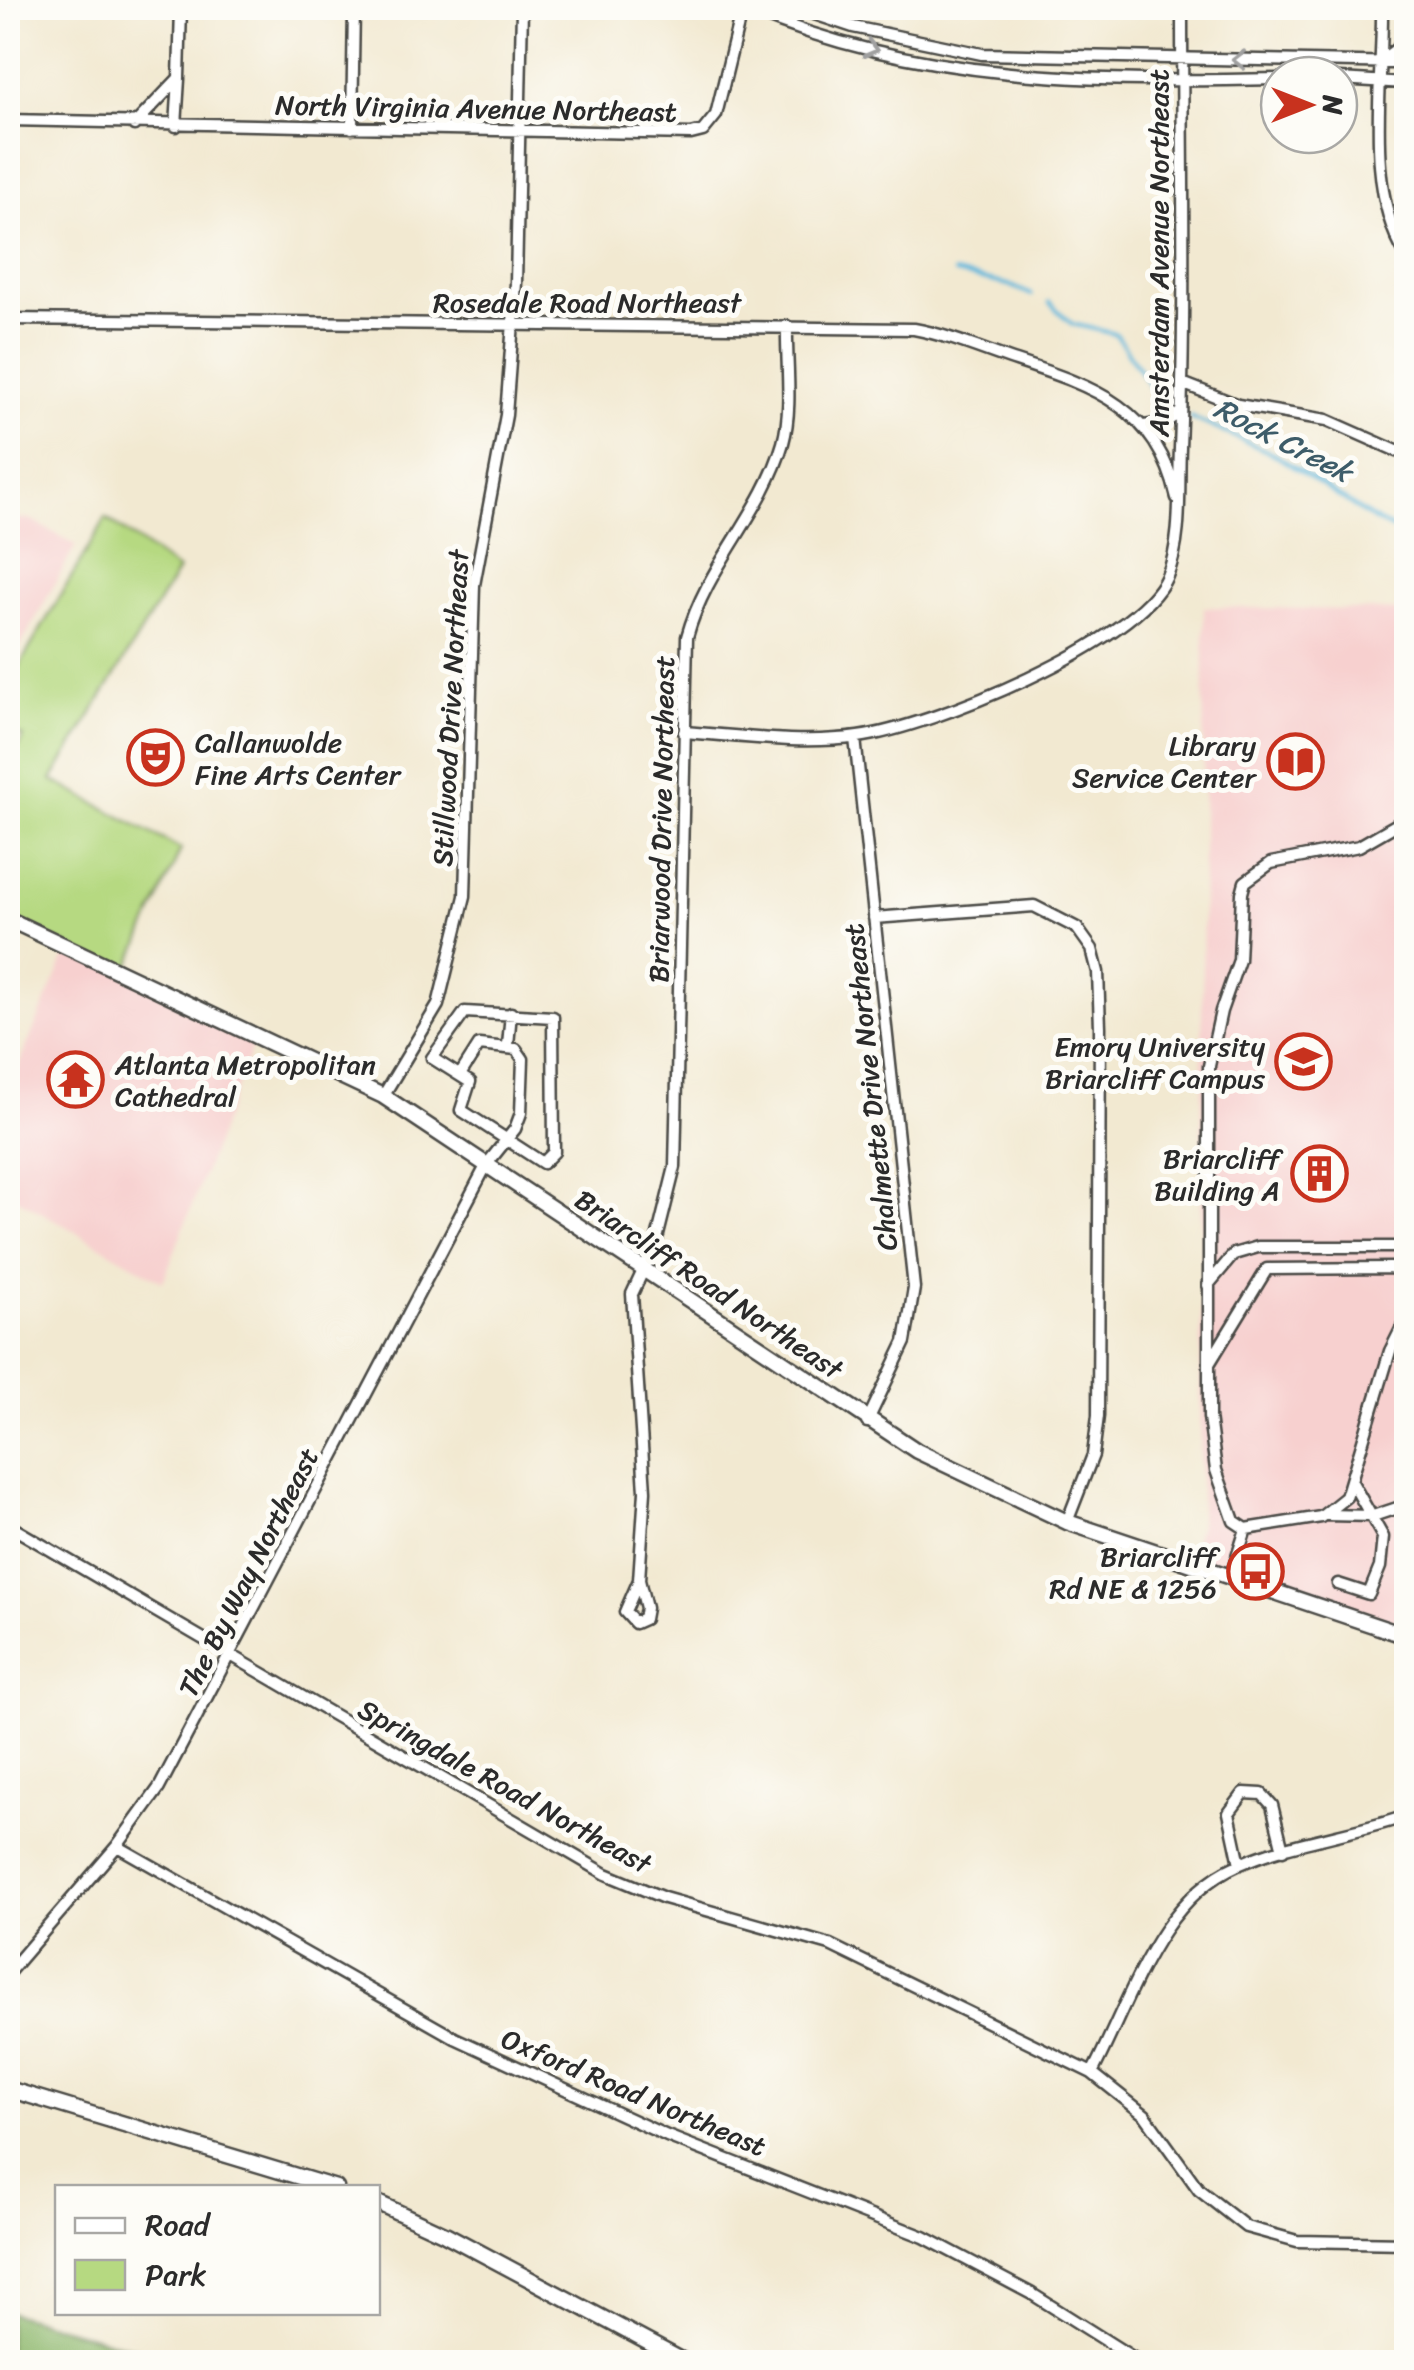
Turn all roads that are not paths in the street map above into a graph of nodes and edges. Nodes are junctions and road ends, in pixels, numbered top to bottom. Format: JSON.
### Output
{"nodes":[{"id":1,"x":9,"y":8,"type":"edge"},
{"id":2,"x":181,"y":8,"type":"edge"},
{"id":3,"x":354,"y":8,"type":"edge"},
{"id":4,"x":522,"y":8,"type":"edge"},
{"id":5,"x":744,"y":8,"type":"edge"},
{"id":6,"x":796,"y":8,"type":"edge"},
{"id":7,"x":1182,"y":8,"type":"edge"},
{"id":8,"x":1382,"y":8,"type":"edge"},
{"id":9,"x":1406,"y":42,"type":"edge"},
{"id":10,"x":920,"y":44,"type":"junction"},
{"id":11,"x":1182,"y":60,"type":"junction"},
{"id":12,"x":1383,"y":60,"type":"junction"},
{"id":13,"x":916,"y":61,"type":"junction"},
{"id":14,"x":1406,"y":63,"type":"edge"},
{"id":15,"x":179,"y":78,"type":"junction"},
{"id":16,"x":1182,"y":79,"type":"junction"},
{"id":17,"x":1259,"y":79,"type":"edge"},
{"id":18,"x":1359,"y":80,"type":"edge"},
{"id":19,"x":1382,"y":81,"type":"junction"},
{"id":20,"x":1406,"y":84,"type":"edge"},
{"id":21,"x":8,"y":90,"type":"edge"},
{"id":22,"x":8,"y":120,"type":"edge"},
{"id":23,"x":134,"y":125,"type":"junction"},
{"id":24,"x":176,"y":126,"type":"junction"},
{"id":25,"x":352,"y":128,"type":"junction"},
{"id":26,"x":522,"y":131,"type":"junction"},
{"id":27,"x":1406,"y":256,"type":"edge"},
{"id":28,"x":8,"y":319,"type":"edge"},
{"id":29,"x":512,"y":324,"type":"junction"},
{"id":30,"x":787,"y":326,"type":"junction"},
{"id":31,"x":1182,"y":383,"type":"junction"},
{"id":32,"x":1181,"y":412,"type":"junction"},
{"id":33,"x":1144,"y":426,"type":"junction"},
{"id":34,"x":1406,"y":456,"type":"edge"},
{"id":35,"x":1177,"y":498,"type":"junction"},
{"id":36,"x":684,"y":732,"type":"junction"},
{"id":37,"x":855,"y":738,"type":"junction"},
{"id":38,"x":1406,"y":820,"type":"edge"},
{"id":39,"x":874,"y":918,"type":"junction"},
{"id":40,"x":8,"y":919,"type":"edge"},
{"id":41,"x":511,"y":1012,"type":"junction"},
{"id":42,"x":428,"y":1026,"type":"junction"},
{"id":43,"x":446,"y":1035,"type":"junction"},
{"id":44,"x":508,"y":1046,"type":"junction"},
{"id":45,"x":460,"y":1075,"type":"junction"},
{"id":46,"x":383,"y":1096,"type":"junction"},
{"id":47,"x":505,"y":1142,"type":"junction"},
{"id":48,"x":487,"y":1164,"type":"junction"},
{"id":49,"x":1406,"y":1248,"type":"edge"},
{"id":50,"x":645,"y":1272,"type":"junction"},
{"id":51,"x":1406,"y":1272,"type":"edge"},
{"id":52,"x":1208,"y":1285,"type":"junction"},
{"id":53,"x":1406,"y":1319,"type":"edge"},
{"id":54,"x":1209,"y":1365,"type":"junction"},
{"id":55,"x":867,"y":1422,"type":"junction"},
{"id":56,"x":1353,"y":1484,"type":"junction"},
{"id":57,"x":1406,"y":1505,"type":"edge"},
{"id":58,"x":1326,"y":1514,"type":"junction"},
{"id":59,"x":1373,"y":1516,"type":"junction"},
{"id":60,"x":1067,"y":1522,"type":"junction"},
{"id":61,"x":8,"y":1525,"type":"edge"},
{"id":62,"x":1246,"y":1529,"type":"junction"},
{"id":63,"x":1230,"y":1578,"type":"junction"},
{"id":64,"x":639,"y":1580,"type":"dead end"},
{"id":65,"x":1338,"y":1584,"type":"dead end"},
{"id":66,"x":1406,"y":1636,"type":"edge"},
{"id":67,"x":231,"y":1656,"type":"junction"},
{"id":68,"x":1406,"y":1816,"type":"edge"},
{"id":69,"x":117,"y":1846,"type":"junction"},
{"id":70,"x":1283,"y":1850,"type":"junction"},
{"id":71,"x":1240,"y":1864,"type":"junction"},
{"id":72,"x":8,"y":1973,"type":"edge"},
{"id":73,"x":1092,"y":2073,"type":"junction"},
{"id":74,"x":8,"y":2089,"type":"edge"},
{"id":75,"x":326,"y":2185,"type":"edge"},
{"id":76,"x":380,"y":2204,"type":"edge"},
{"id":77,"x":1406,"y":2243,"type":"edge"},
{"id":78,"x":685,"y":2362,"type":"edge"},
{"id":79,"x":1140,"y":2362,"type":"edge"}],
"edges":[{"from":1,"to":21,"type":"street"},
{"from":2,"to":15,"type":"street"},
{"from":3,"to":25,"type":"street"},
{"from":4,"to":26,"type":"street","name":"Stillwood Drive Northeast"},
{"from":5,"to":13,"type":"street","one_way":true},
{"from":5,"to":26,"type":"street","name":"North Virginia Avenue Northeast"},
{"from":6,"to":10,"type":"street"},
{"from":7,"to":11,"type":"street","name":"Amsterdam Avenue Northeast"},
{"from":8,"to":12,"type":"street"},
{"from":9,"to":12,"type":"street"},
{"from":10,"to":11,"type":"street"},
{"from":10,"to":13,"type":"street"},
{"from":12,"to":11,"type":"street","one_way":true},
{"from":11,"to":16,"type":"street","name":"Amsterdam Avenue Northeast"},
{"from":12,"to":14,"type":"street"},
{"from":12,"to":19,"type":"street"},
{"from":13,"to":16,"type":"street"},
{"from":15,"to":23,"type":"street"},
{"from":15,"to":24,"type":"street"},
{"from":16,"to":17,"type":"street"},
{"from":16,"to":31,"type":"street","name":"Amsterdam Avenue Northeast"},
{"from":18,"to":19,"type":"street"},
{"from":19,"to":20,"type":"street"},
{"from":19,"to":27,"type":"street"},
{"from":22,"to":23,"type":"street","name":"North Virginia Avenue Northeast"},
{"from":23,"to":24,"type":"street","name":"North Virginia Avenue Northeast"},
{"from":24,"to":25,"type":"street","name":"North Virginia Avenue Northeast"},
{"from":25,"to":26,"type":"street","name":"North Virginia Avenue Northeast"},
{"from":26,"to":29,"type":"street","name":"Stillwood Drive Northeast"},
{"from":28,"to":29,"type":"street","name":"Rosedale Road Northeast"},
{"from":29,"to":30,"type":"street","name":"Rosedale Road Northeast"},
{"from":29,"to":42,"type":"street","name":"Stillwood Drive Northeast"},
{"from":30,"to":33,"type":"street","name":"Rosedale Road Northeast"},
{"from":30,"to":36,"type":"street","name":"Briarwood Drive Northeast"},
{"from":31,"to":32,"type":"street","name":"Amsterdam Avenue Northeast"},
{"from":31,"to":34,"type":"street"},
{"from":32,"to":33,"type":"street"},
{"from":32,"to":35,"type":"street","name":"Amsterdam Avenue Northeast"},
{"from":33,"to":35,"type":"street","name":"Rosedale Road Northeast"},
{"from":35,"to":37,"type":"street","name":"Amsterdam Avenue Northeast"},
{"from":36,"to":37,"type":"street","name":"Amsterdam Avenue Northeast"},
{"from":36,"to":50,"type":"street","name":"Briarwood Drive Northeast"},
{"from":37,"to":39,"type":"street","name":"Chalmette Drive Northeast"},
{"from":38,"to":52,"type":"street"},
{"from":39,"to":55,"type":"street","name":"Chalmette Drive Northeast"},
{"from":39,"to":60,"type":"street"},
{"from":40,"to":46,"type":"main road","name":"Briarcliff Road Northeast"},
{"from":41,"to":43,"type":"street"},
{"from":41,"to":44,"type":"street"},
{"from":41,"to":47,"type":"street"},
{"from":42,"to":43,"type":"street"},
{"from":42,"to":46,"type":"street","name":"Stillwood Drive Northeast"},
{"from":43,"to":45,"type":"street"},
{"from":44,"to":45,"type":"street"},
{"from":44,"to":47,"type":"street","name":"The By Way Northeast"},
{"from":45,"to":47,"type":"street"},
{"from":46,"to":48,"type":"main road","name":"Briarcliff Road Northeast"},
{"from":47,"to":48,"type":"street","name":"The By Way Northeast"},
{"from":48,"to":50,"type":"main road","name":"Briarcliff Road Northeast"},
{"from":48,"to":67,"type":"street","name":"The By Way Northeast"},
{"from":49,"to":52,"type":"street"},
{"from":50,"to":55,"type":"main road","name":"Briarcliff Road Northeast"},
{"from":50,"to":64,"type":"street","name":"Briarwood Drive Northeast"},
{"from":51,"to":54,"type":"street"},
{"from":52,"to":54,"type":"street"},
{"from":53,"to":56,"type":"street"},
{"from":54,"to":62,"type":"street"},
{"from":55,"to":60,"type":"main road","name":"Briarcliff Road Northeast"},
{"from":56,"to":58,"type":"street"},
{"from":56,"to":59,"type":"street"},
{"from":57,"to":59,"type":"street"},
{"from":58,"to":59,"type":"street"},
{"from":58,"to":62,"type":"street"},
{"from":59,"to":65,"type":"street"},
{"from":60,"to":63,"type":"main road","name":"Briarcliff Road Northeast"},
{"from":61,"to":67,"type":"street","name":"Springdale Road Northeast"},
{"from":62,"to":63,"type":"street"},
{"from":63,"to":66,"type":"main road","name":"Briarcliff Road Northeast"},
{"from":67,"to":69,"type":"street","name":"The By Way Northeast"},
{"from":67,"to":73,"type":"street","name":"Springdale Road Northeast"},
{"from":68,"to":70,"type":"street"},
{"from":69,"to":72,"type":"street","name":"The By Way Northeast"},
{"from":69,"to":79,"type":"street","name":"Oxford Road Northeast"},
{"from":70,"to":71,"type":"street"},
{"from":70,"to":71,"type":"street"},
{"from":71,"to":73,"type":"street"},
{"from":73,"to":77,"type":"street","name":"Springdale Road Northeast"},
{"from":74,"to":75,"type":"main road"},
{"from":76,"to":78,"type":"main road"}]}
